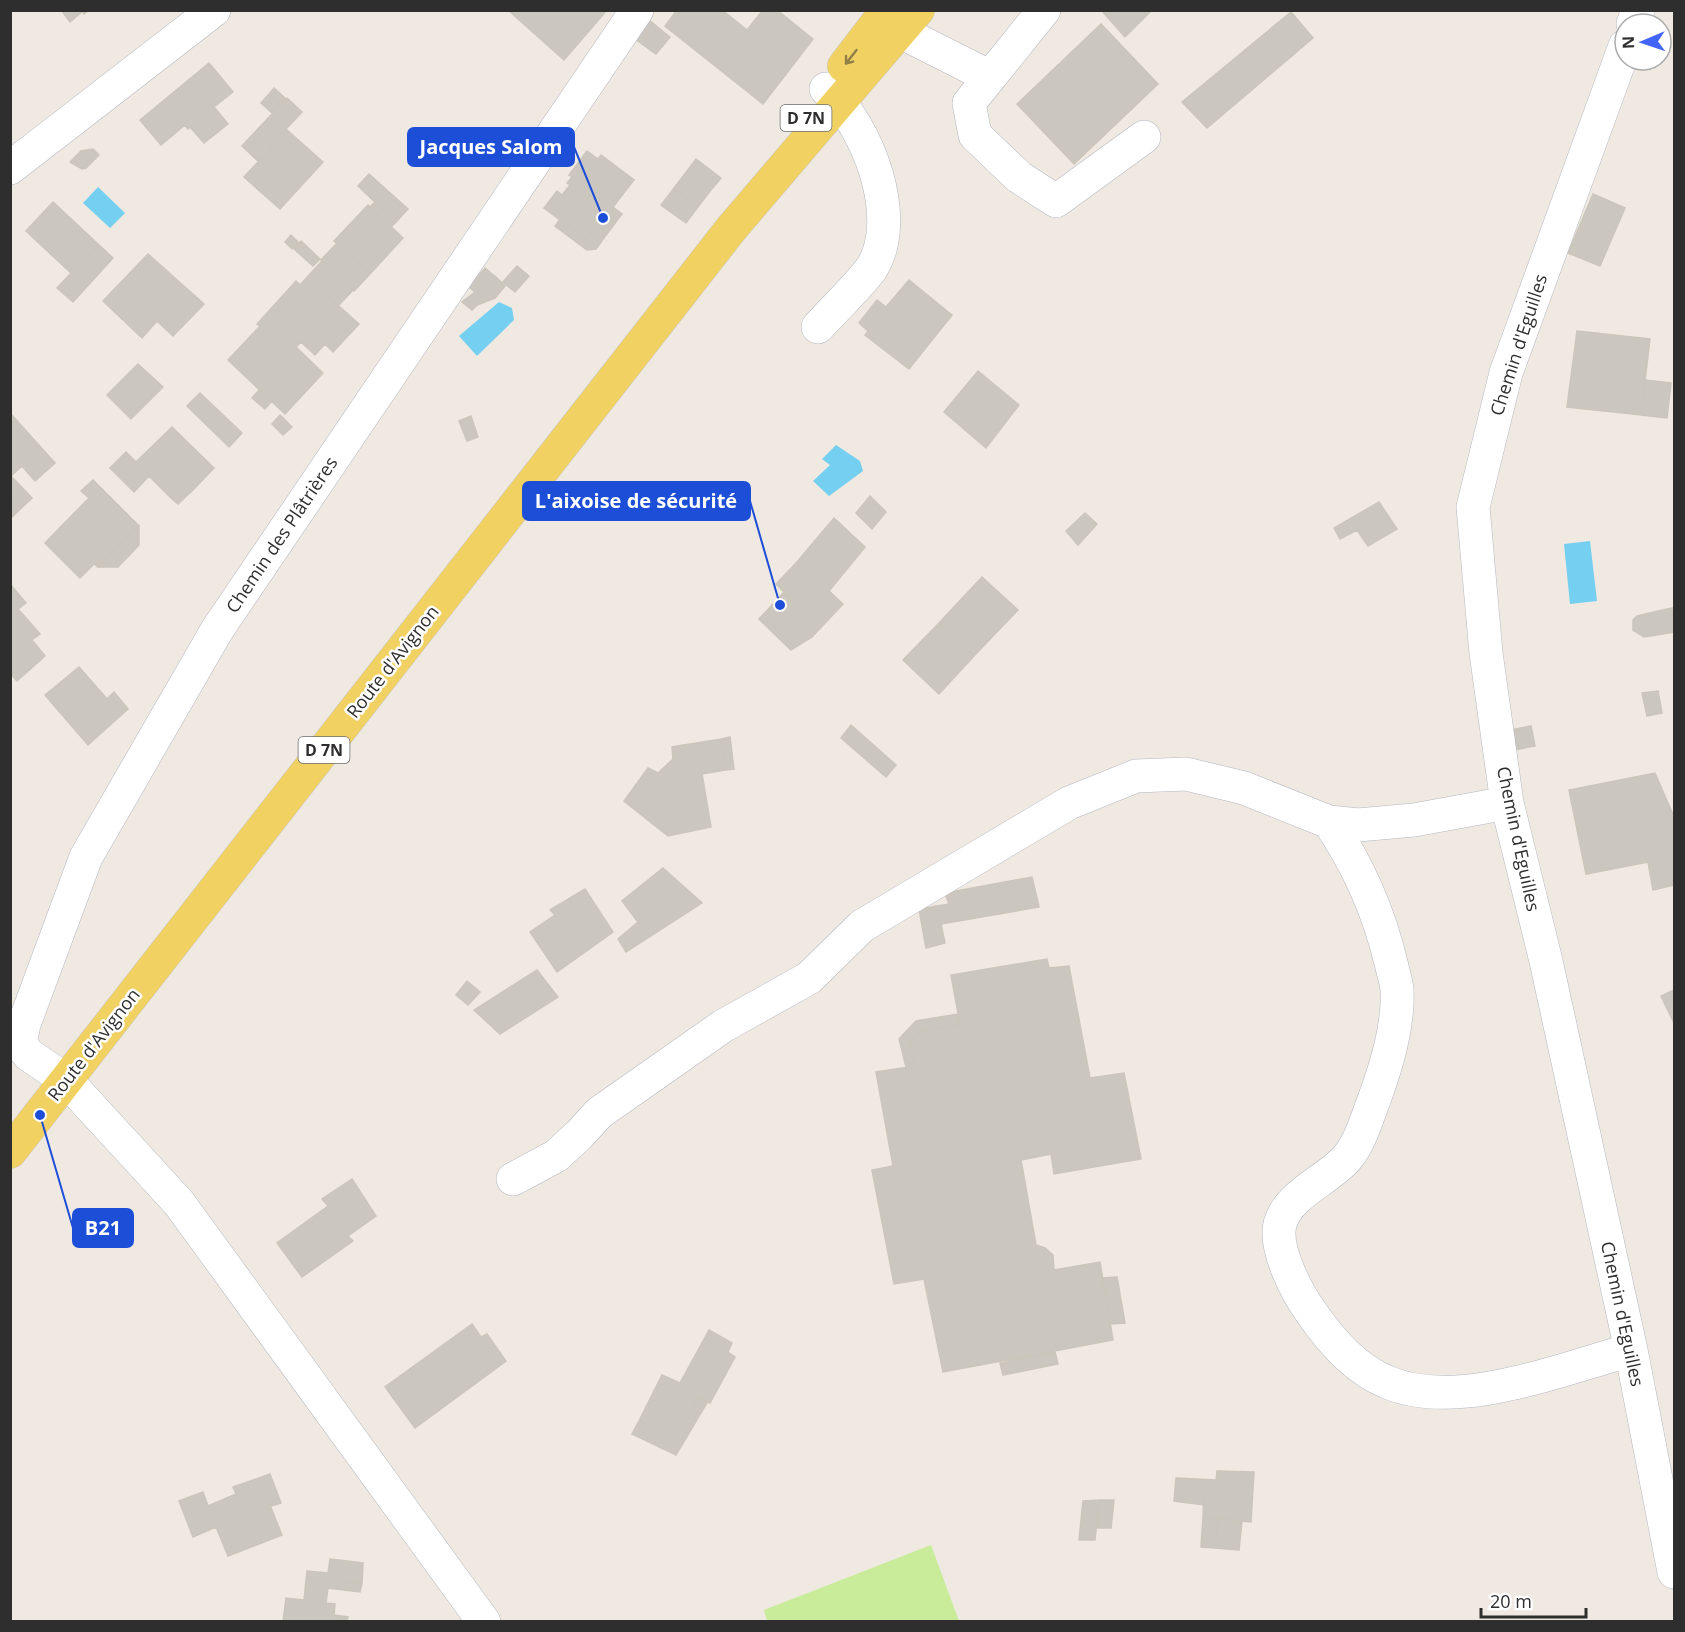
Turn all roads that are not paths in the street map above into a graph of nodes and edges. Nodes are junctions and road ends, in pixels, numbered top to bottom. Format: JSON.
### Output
{"nodes":[{"id":1,"x":214,"y":10,"type":"edge"},
{"id":2,"x":637,"y":10,"type":"edge"},
{"id":3,"x":1044,"y":10,"type":"edge"},
{"id":4,"x":895,"y":15,"type":"edge"},
{"id":5,"x":1616,"y":72,"type":"edge"},
{"id":6,"x":990,"y":77,"type":"junction"},
{"id":7,"x":833,"y":96,"type":"junction"},
{"id":8,"x":1144,"y":137,"type":"dead end"},
{"id":9,"x":10,"y":168,"type":"edge"},
{"id":10,"x":818,"y":327,"type":"dead end"},
{"id":11,"x":1507,"y":803,"type":"junction"},
{"id":12,"x":1329,"y":822,"type":"junction"},
{"id":13,"x":66,"y":1080,"type":"junction"},
{"id":14,"x":10,"y":1152,"type":"edge"},
{"id":15,"x":513,"y":1179,"type":"dead end"},
{"id":16,"x":1631,"y":1350,"type":"junction"},
{"id":17,"x":1674,"y":1572,"type":"edge"},
{"id":18,"x":484,"y":1622,"type":"edge"}],
"edges":[{"from":1,"to":9,"type":"street"},
{"from":2,"to":13,"type":"street","name":"Chemin des Plâtrières"},
{"from":3,"to":6,"type":"street"},
{"from":4,"to":6,"type":"street"},
{"from":4,"to":7,"type":"main road","name":"Route d'Avignon","number":"D 7N"},
{"from":5,"to":11,"type":"street","name":"Chemin d'Eguilles"},
{"from":6,"to":8,"type":"street"},
{"from":7,"to":10,"type":"street"},
{"from":7,"to":13,"type":"main road","name":"Route d'Avignon","number":"D 7N"},
{"from":11,"to":12,"type":"street"},
{"from":11,"to":16,"type":"street","name":"Chemin d'Eguilles"},
{"from":12,"to":15,"type":"street"},
{"from":12,"to":16,"type":"street"},
{"from":13,"to":14,"type":"main road","name":"Route d'Avignon","number":"D 7N"},
{"from":13,"to":18,"type":"street"},
{"from":16,"to":17,"type":"street","name":"Chemin d'Eguilles"}]}
